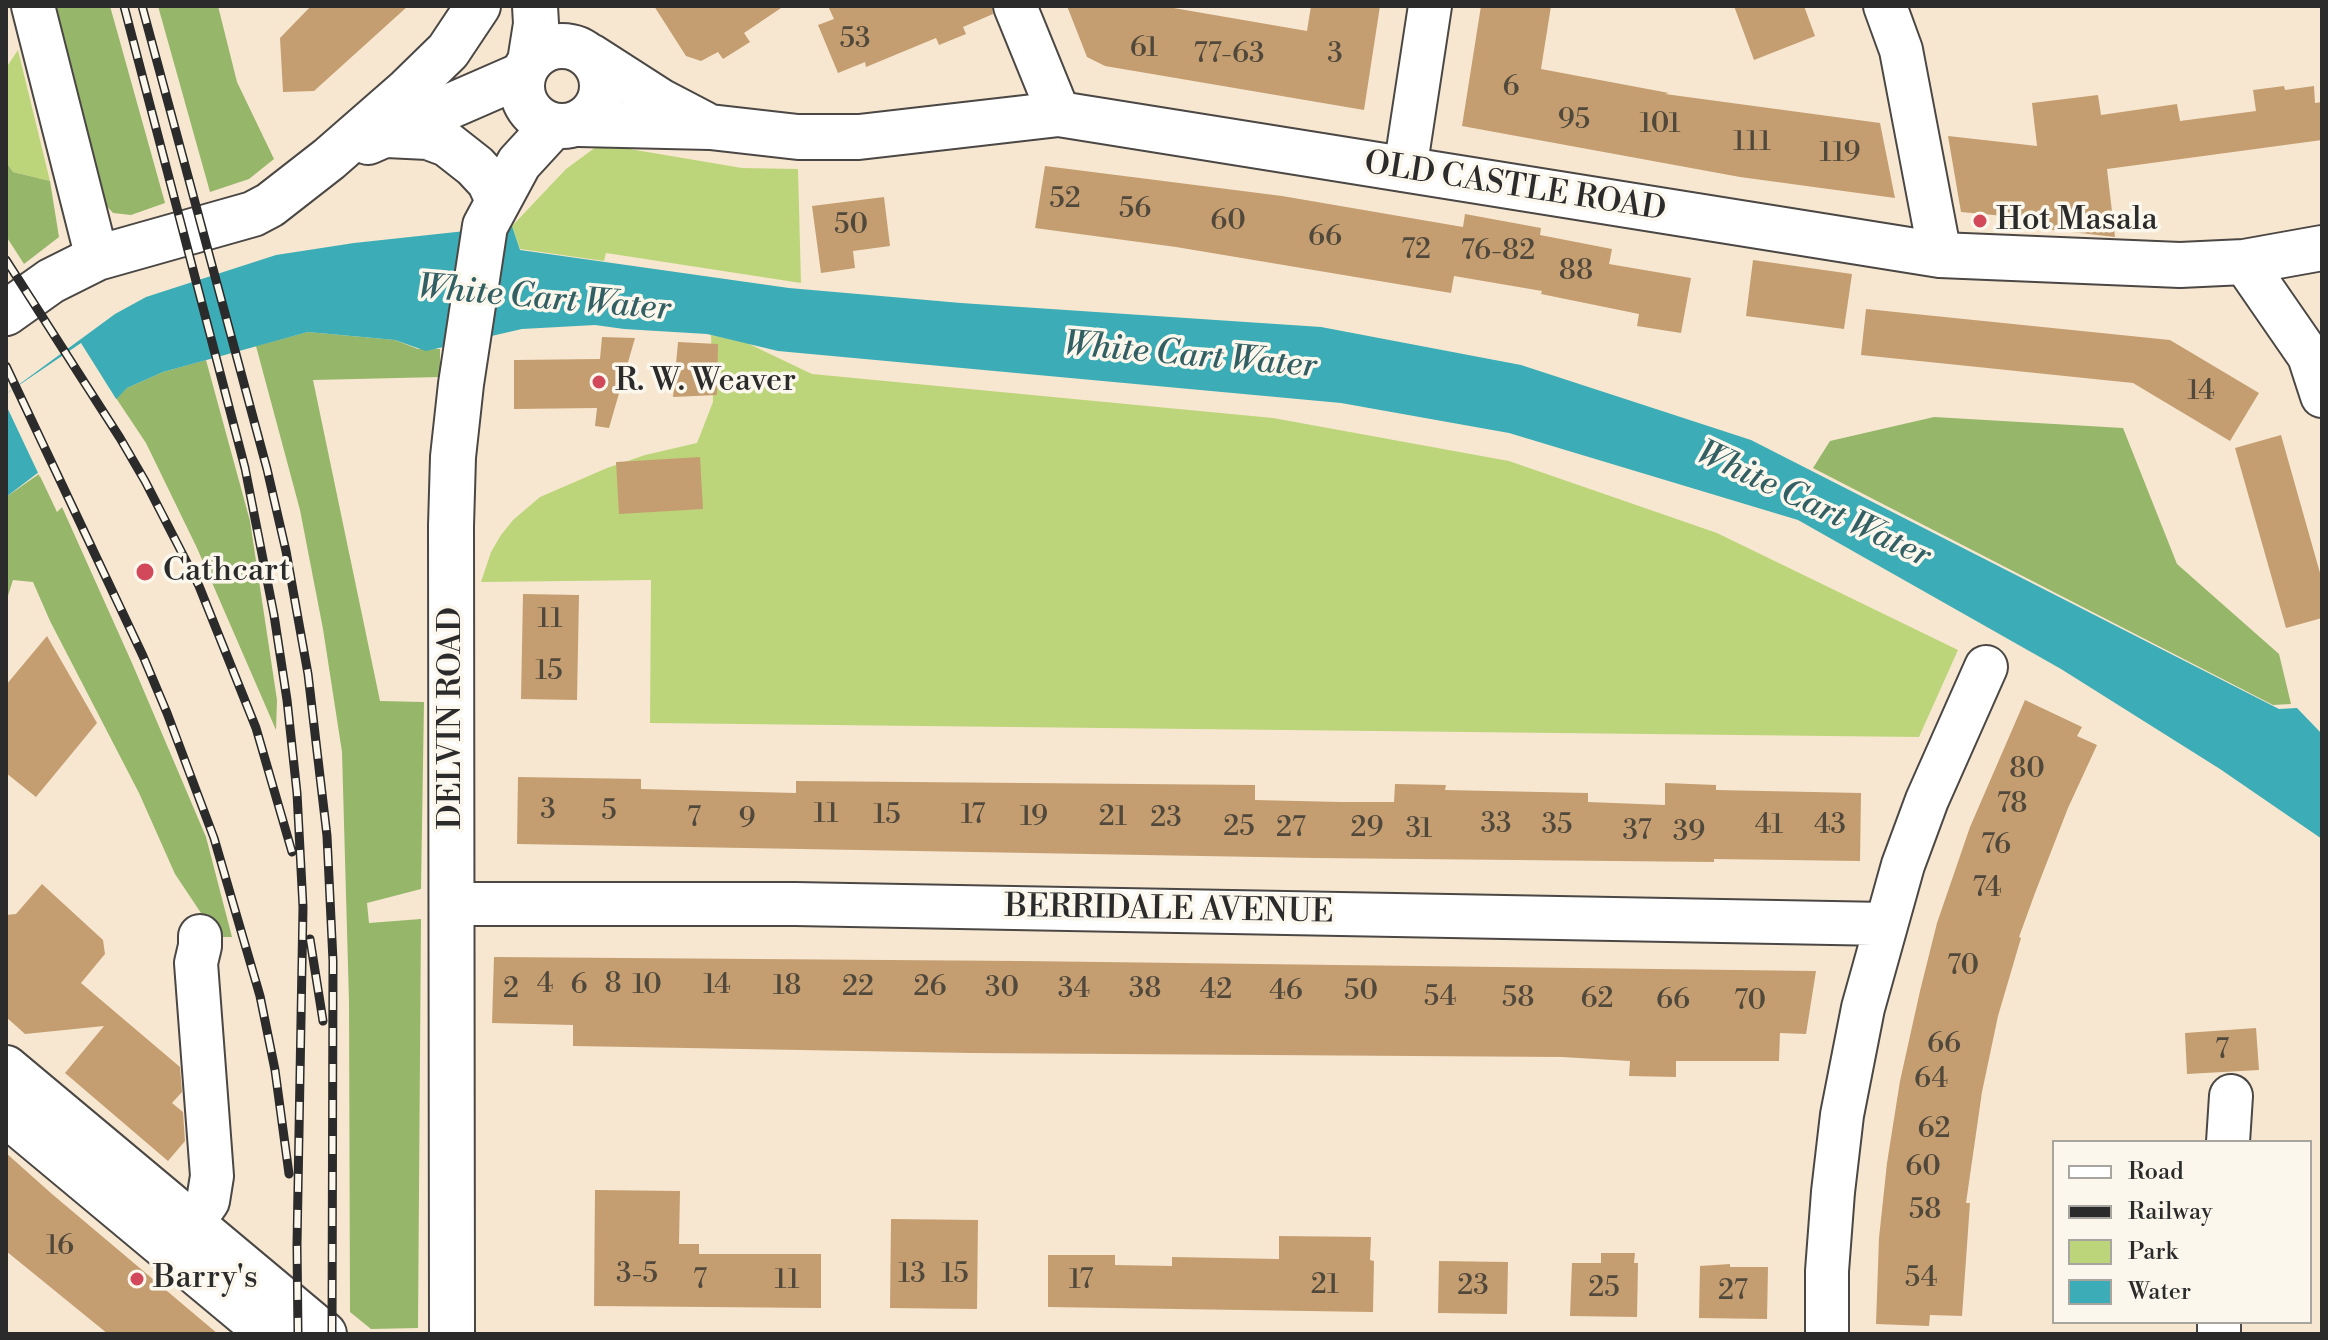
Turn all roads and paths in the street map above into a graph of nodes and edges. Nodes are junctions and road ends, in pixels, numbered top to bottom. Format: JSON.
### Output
{"nodes":[{"id":1,"x":33,"y":6,"type":"edge"},
{"id":2,"x":478,"y":6,"type":"edge"},
{"id":3,"x":535,"y":6,"type":"edge"},
{"id":4,"x":556,"y":6,"type":"edge"},
{"id":5,"x":1015,"y":6,"type":"edge"},
{"id":6,"x":1430,"y":6,"type":"edge"},
{"id":7,"x":1885,"y":6,"type":"edge"},
{"id":8,"x":584,"y":53,"type":"junction"},
{"id":9,"x":527,"y":68,"type":"junction"},
{"id":10,"x":1059,"y":114,"type":"junction"},
{"id":11,"x":566,"y":125,"type":"junction"},
{"id":12,"x":710,"y":127,"type":"junction"},
{"id":13,"x":384,"y":135,"type":"junction"},
{"id":14,"x":329,"y":159,"type":"junction"},
{"id":15,"x":1405,"y":170,"type":"junction"},
{"id":16,"x":492,"y":213,"type":"junction"},
{"id":17,"x":2322,"y":248,"type":"edge"},
{"id":18,"x":1940,"y":255,"type":"junction"},
{"id":19,"x":97,"y":258,"type":"junction"},
{"id":20,"x":2244,"y":262,"type":"junction"},
{"id":21,"x":6,"y":313,"type":"edge"},
{"id":22,"x":2322,"y":396,"type":"edge"},
{"id":23,"x":1986,"y":667,"type":"dead end"},
{"id":24,"x":453,"y":904,"type":"junction"},
{"id":25,"x":1886,"y":924,"type":"junction"},
{"id":26,"x":200,"y":936,"type":"dead end"},
{"id":27,"x":6,"y":1068,"type":"edge"},
{"id":28,"x":2231,"y":1096,"type":"dead end"},
{"id":29,"x":6,"y":1114,"type":"edge"},
{"id":30,"x":2228,"y":1140,"type":"edge"},
{"id":31,"x":192,"y":1224,"type":"junction"},
{"id":32,"x":270,"y":1334,"type":"edge"},
{"id":33,"x":324,"y":1334,"type":"edge"},
{"id":34,"x":452,"y":1334,"type":"edge"},
{"id":35,"x":1827,"y":1334,"type":"edge"}],
"edges":[{"from":1,"to":19,"type":"street"},
{"from":2,"to":14,"type":"main road"},
{"from":3,"to":9,"type":"main road"},
{"from":4,"to":8,"type":"main road"},
{"from":5,"to":10,"type":"street"},
{"from":6,"to":15,"type":"street"},
{"from":7,"to":18,"type":"street"},
{"from":8,"to":9,"type":"main road"},
{"from":8,"to":11,"type":"main road"},
{"from":8,"to":12,"type":"main road","name":"OLD CASTLE ROAD"},
{"from":9,"to":11,"type":"main road"},
{"from":9,"to":13,"type":"main road"},
{"from":10,"to":12,"type":"main road","name":"OLD CASTLE ROAD"},
{"from":10,"to":15,"type":"main road","name":"OLD CASTLE ROAD"},
{"from":11,"to":12,"type":"main road","name":"OLD CASTLE ROAD"},
{"from":11,"to":16,"type":"main road","name":"DELVIN ROAD"},
{"from":13,"to":14,"type":"main road"},
{"from":13,"to":16,"type":"main road"},
{"from":14,"to":19,"type":"main road"},
{"from":15,"to":18,"type":"main road","name":"OLD CASTLE ROAD"},
{"from":16,"to":24,"type":"main road","name":"DELVIN ROAD"},
{"from":17,"to":20,"type":"main road","name":"OLD CASTLE ROAD"},
{"from":18,"to":20,"type":"main road","name":"OLD CASTLE ROAD"},
{"from":19,"to":21,"type":"main road"},
{"from":20,"to":22,"type":"street"},
{"from":23,"to":25,"type":"street"},
{"from":24,"to":25,"type":"street","name":"BERRIDALE AVENUE"},
{"from":24,"to":34,"type":"main road","name":"DELVIN ROAD"},
{"from":25,"to":35,"type":"street"},
{"from":26,"to":31,"type":"street"},
{"from":27,"to":31,"type":"main road"},
{"from":28,"to":30,"type":"street"},
{"from":29,"to":32,"type":"main road"},
{"from":31,"to":33,"type":"main road"}]}
